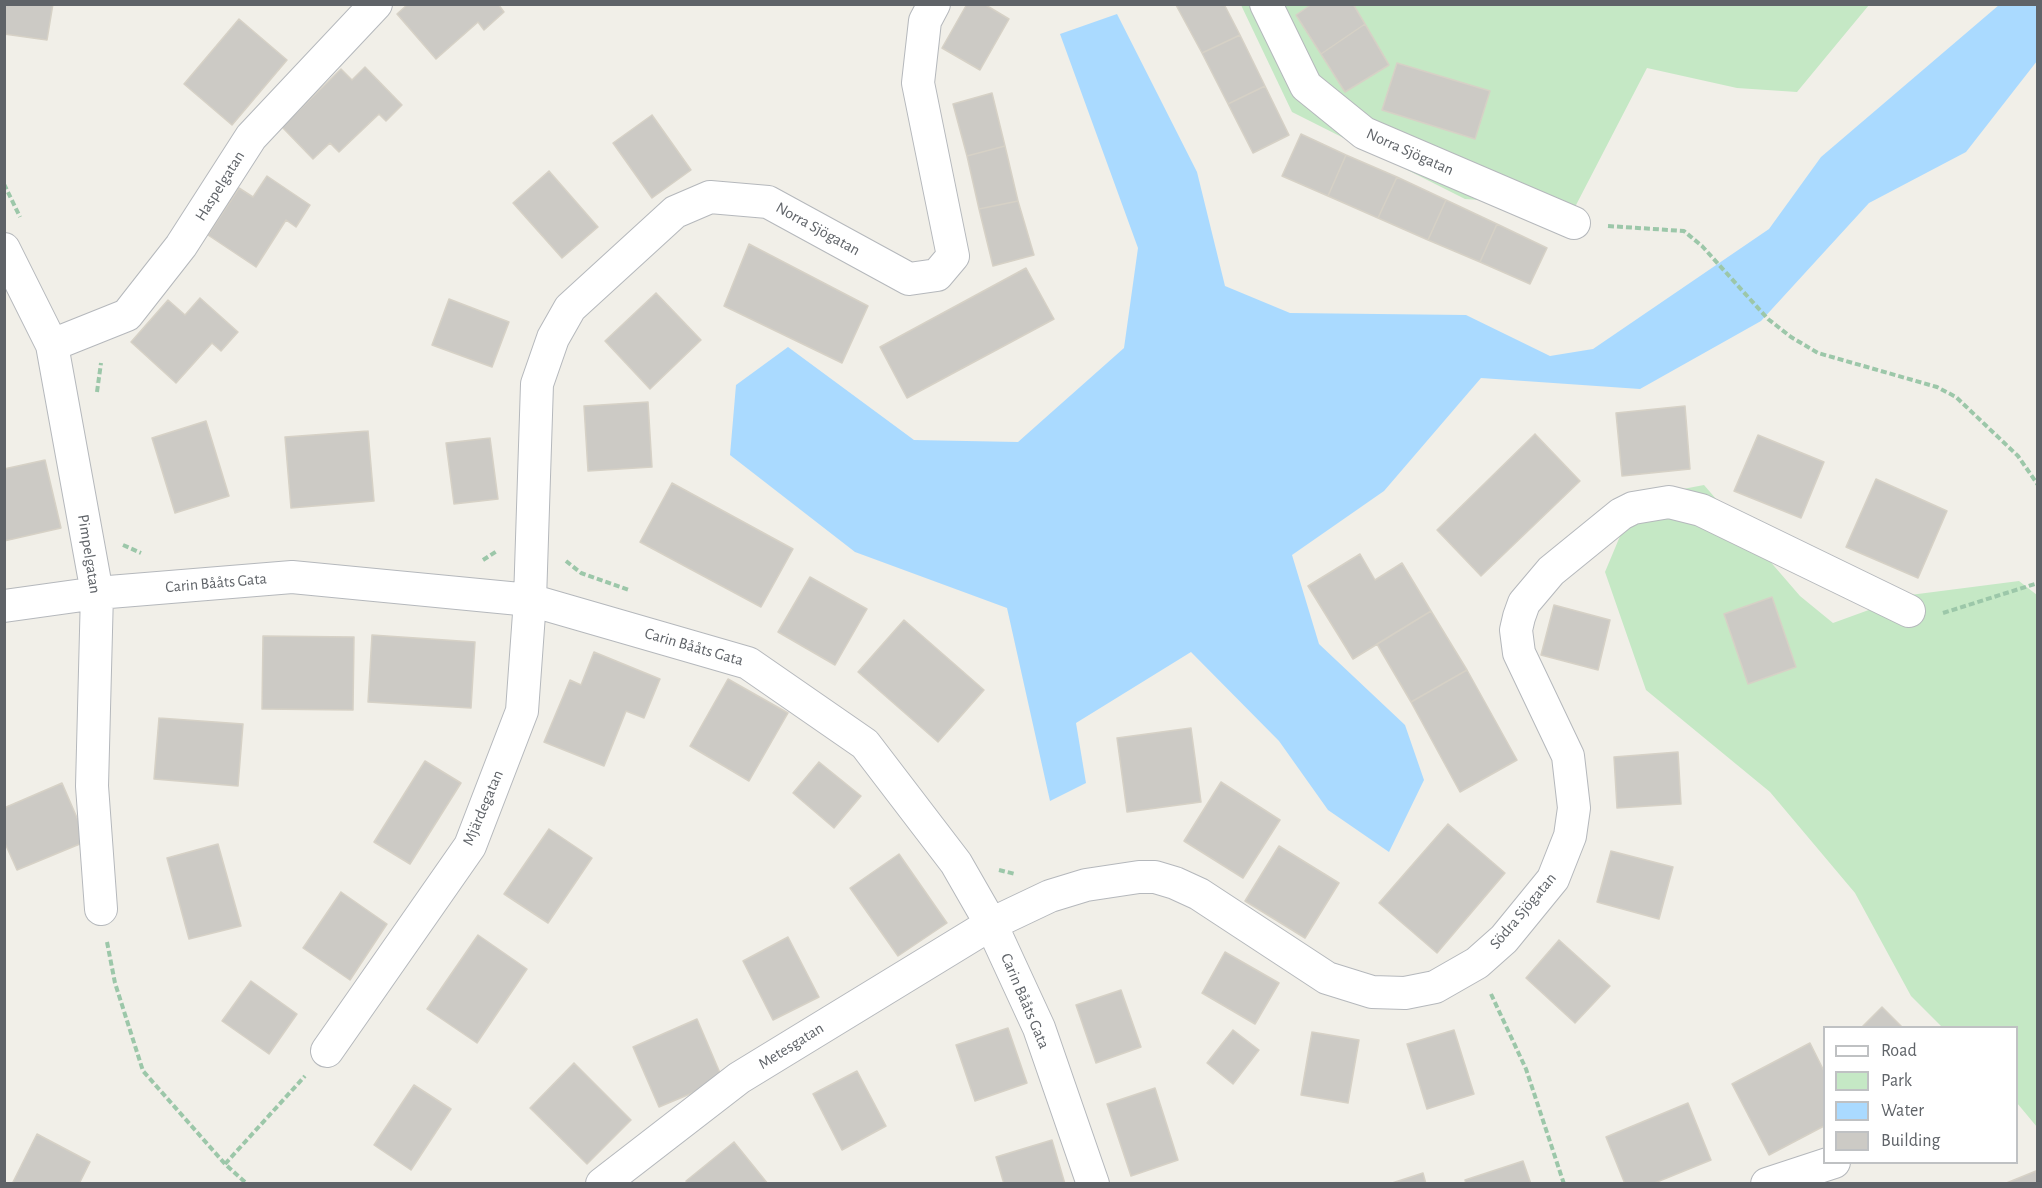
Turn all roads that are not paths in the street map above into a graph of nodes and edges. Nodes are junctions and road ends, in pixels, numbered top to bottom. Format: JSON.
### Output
{"nodes":[{"id":1,"x":376,"y":4,"type":"edge"},
{"id":2,"x":934,"y":4,"type":"edge"},
{"id":3,"x":1266,"y":4,"type":"edge"},
{"id":4,"x":1574,"y":223,"type":"road end"},
{"id":5,"x":4,"y":249,"type":"edge"},
{"id":6,"x":52,"y":345,"type":"junction"},
{"id":7,"x":97,"y":592,"type":"junction"},
{"id":8,"x":530,"y":600,"type":"junction"},
{"id":9,"x":4,"y":606,"type":"edge"},
{"id":10,"x":1909,"y":611,"type":"road end"},
{"id":11,"x":101,"y":909,"type":"road end"},
{"id":12,"x":991,"y":924,"type":"junction"},
{"id":13,"x":327,"y":1051,"type":"road end"},
{"id":14,"x":1828,"y":1164,"type":"edge"},
{"id":15,"x":602,"y":1184,"type":"edge"},
{"id":16,"x":1093,"y":1184,"type":"edge"},
{"id":17,"x":1767,"y":1184,"type":"edge"}],
"edges":[{"from":1,"to":6,"type":"street","name":"Haspelgatan"},
{"from":2,"to":8,"type":"street","name":"Norra Sjögatan"},
{"from":3,"to":4,"type":"street","name":"Norra Sjögatan"},
{"from":5,"to":6,"type":"street","name":"Pimpelgatan"},
{"from":6,"to":7,"type":"street","name":"Pimpelgatan"},
{"from":7,"to":8,"type":"street","name":"Carin Bååts Gata"},
{"from":7,"to":9,"type":"street","name":"Carin Bååts Gata"},
{"from":7,"to":11,"type":"street","name":"Pimpelgatan"},
{"from":8,"to":12,"type":"street","name":"Carin Bååts Gata"},
{"from":8,"to":13,"type":"street","name":"Mjärdegatan"},
{"from":10,"to":12,"type":"street","name":"Södra Sjögatan"},
{"from":12,"to":15,"type":"street","name":"Metesgatan"},
{"from":12,"to":16,"type":"street","name":"Carin Bååts Gata"},
{"from":14,"to":17,"type":"street"}]}
